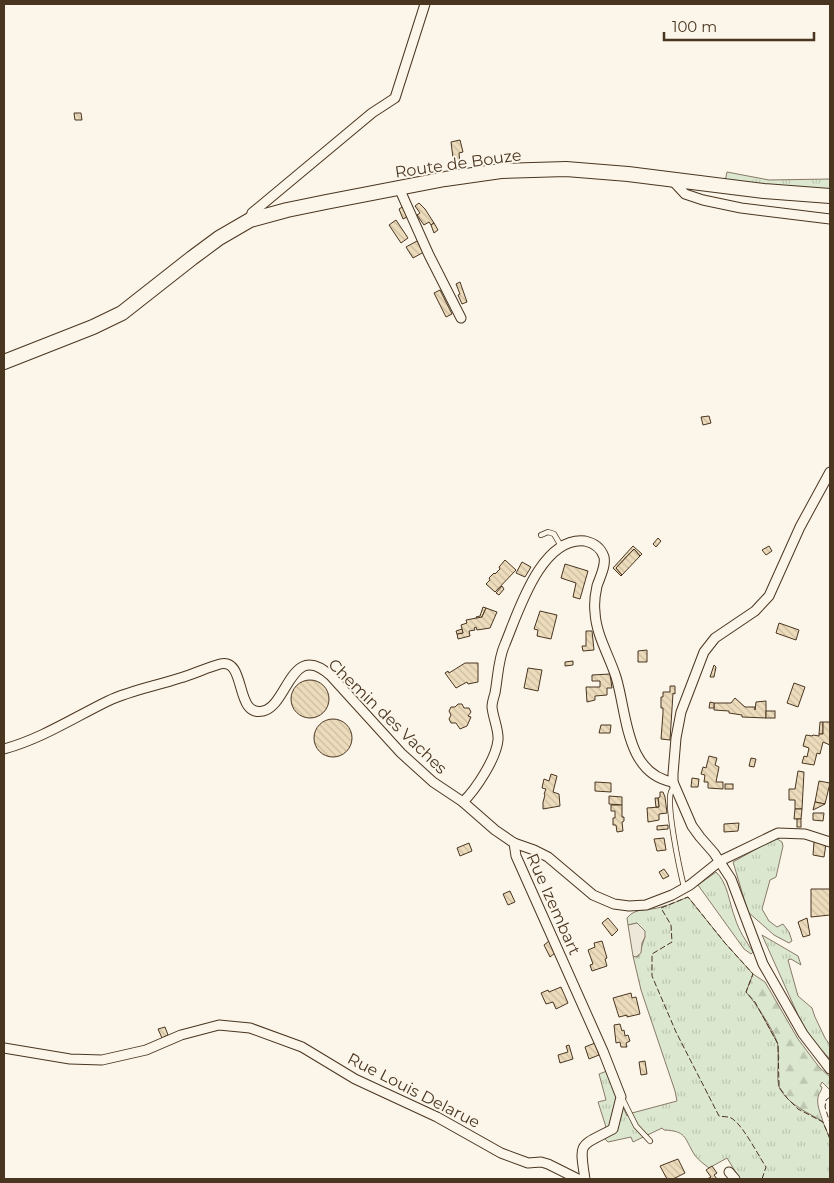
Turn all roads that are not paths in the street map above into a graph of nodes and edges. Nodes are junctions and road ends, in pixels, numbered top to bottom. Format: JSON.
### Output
{"nodes":[{"id":1,"x":425,"y":4,"type":"edge"},
{"id":2,"x":671,"y":179,"type":"junction"},
{"id":3,"x":399,"y":188,"type":"junction"},
{"id":4,"x":830,"y":196,"type":"edge"},
{"id":5,"x":830,"y":219,"type":"edge"},
{"id":6,"x":250,"y":220,"type":"junction"},
{"id":7,"x":462,"y":318,"type":"dead end"},
{"id":8,"x":4,"y":362,"type":"edge"},
{"id":9,"x":830,"y":472,"type":"edge"},
{"id":10,"x":541,"y":535,"type":"dead end"},
{"id":11,"x":561,"y":546,"type":"junction"},
{"id":12,"x":4,"y":749,"type":"edge"},
{"id":13,"x":674,"y":784,"type":"junction"},
{"id":14,"x":463,"y":802,"type":"junction"},
{"id":15,"x":830,"y":842,"type":"edge"},
{"id":16,"x":514,"y":843,"type":"junction"},
{"id":17,"x":720,"y":861,"type":"junction"},
{"id":18,"x":685,"y":889,"type":"junction"},
{"id":19,"x":4,"y":1048,"type":"edge"},
{"id":20,"x":830,"y":1069,"type":"edge"},
{"id":21,"x":621,"y":1097,"type":"junction"},
{"id":22,"x":650,"y":1142,"type":"dead end"},
{"id":23,"x":578,"y":1179,"type":"edge"},
{"id":24,"x":585,"y":1179,"type":"edge"}],
"edges":[{"from":1,"to":6,"type":"street"},
{"from":2,"to":3,"type":"main road","name":"Route de Bouze"},
{"from":2,"to":4,"type":"main road","name":"Route de Bouze"},
{"from":2,"to":5,"type":"street"},
{"from":3,"to":6,"type":"main road","name":"Route de Bouze"},
{"from":3,"to":7,"type":"street"},
{"from":6,"to":8,"type":"main road","name":"Route de Bouze"},
{"from":9,"to":13,"type":"street"},
{"from":10,"to":11,"type":"lane"},
{"from":11,"to":13,"type":"street"},
{"from":11,"to":14,"type":"street"},
{"from":12,"to":14,"type":"street","name":"Chemin des Vaches"},
{"from":13,"to":17,"type":"street"},
{"from":13,"to":18,"type":"lane"},
{"from":14,"to":16,"type":"street","name":"Chemin des Vaches"},
{"from":15,"to":17,"type":"street","name":"Chemin des Vaches"},
{"from":16,"to":18,"type":"street","name":"Chemin des Vaches"},
{"from":16,"to":21,"type":"street","name":"Rue Izembart"},
{"from":17,"to":18,"type":"street","name":"Chemin des Vaches"},
{"from":17,"to":20,"type":"street"},
{"from":19,"to":23,"type":"street","name":"Rue Louis Delarue"},
{"from":21,"to":22,"type":"lane"},
{"from":21,"to":24,"type":"street"}]}
